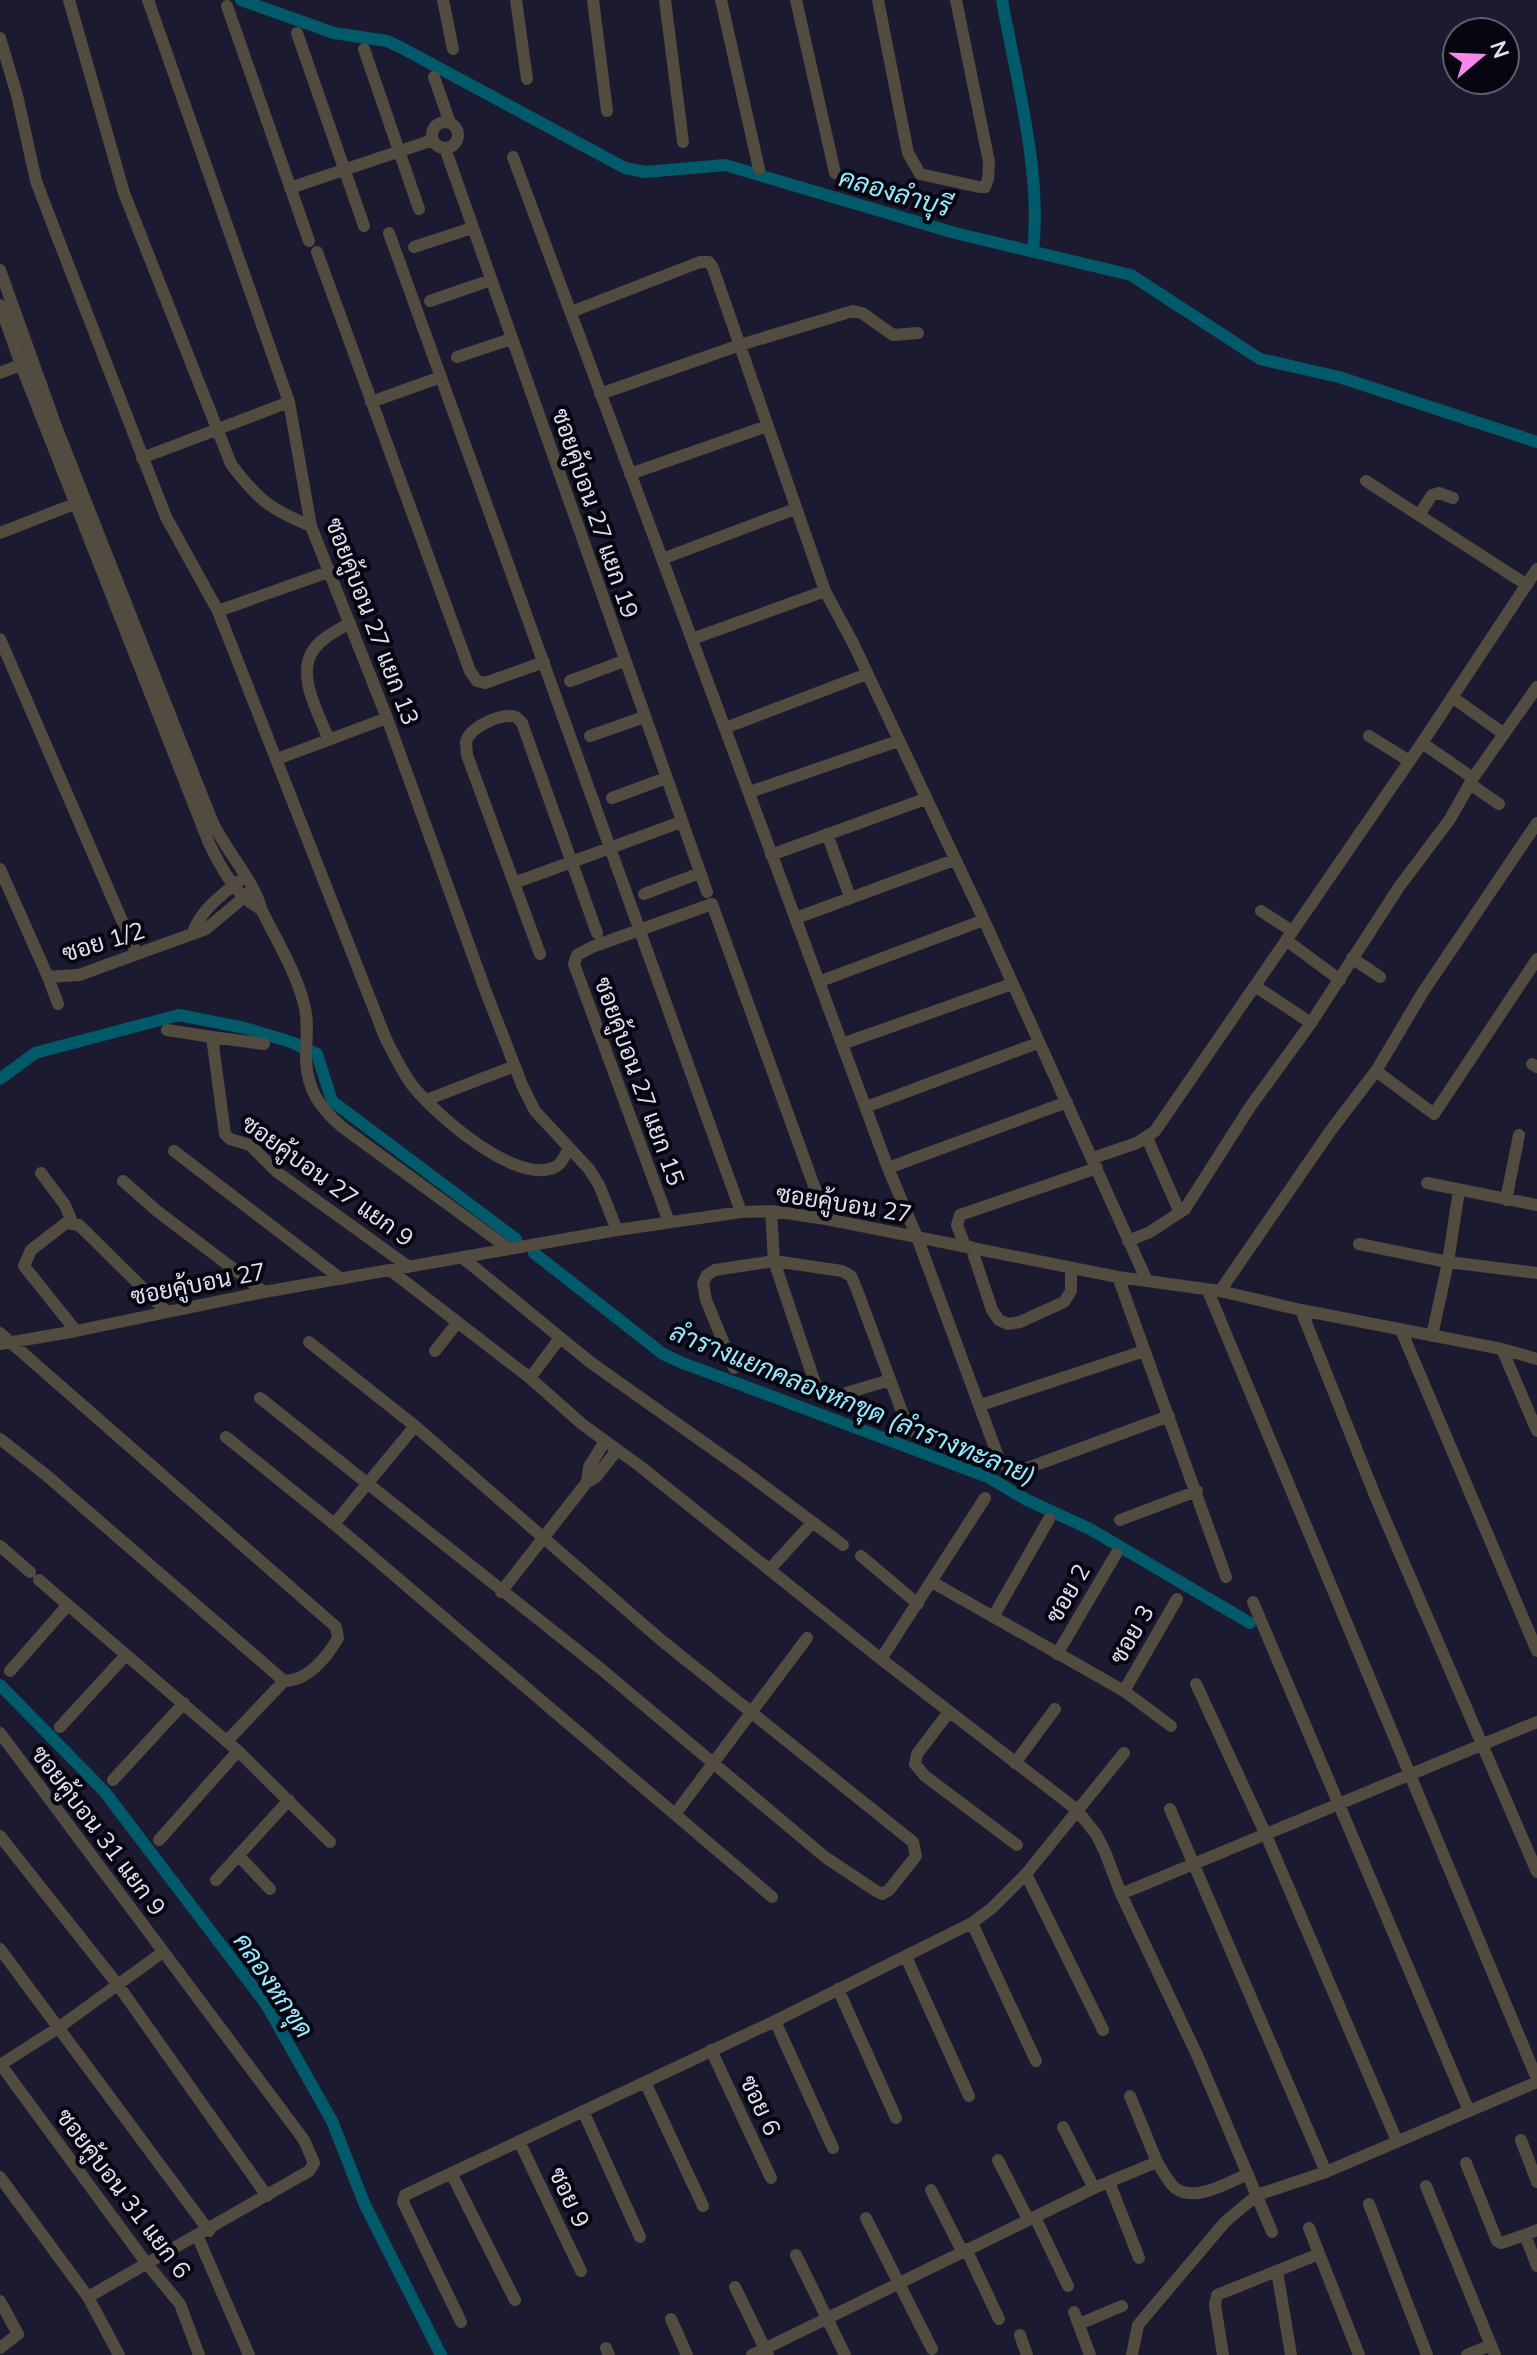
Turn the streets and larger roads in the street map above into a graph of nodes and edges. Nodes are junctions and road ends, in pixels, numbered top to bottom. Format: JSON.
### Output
{"nodes":[{"id":1,"x":69,"y":0,"type":"edge"},
{"id":2,"x":148,"y":0,"type":"edge"},
{"id":3,"x":443,"y":0,"type":"edge"},
{"id":4,"x":516,"y":0,"type":"edge"},
{"id":5,"x":593,"y":0,"type":"edge"},
{"id":6,"x":665,"y":0,"type":"edge"},
{"id":7,"x":721,"y":0,"type":"edge"},
{"id":8,"x":796,"y":0,"type":"edge"},
{"id":9,"x":878,"y":0,"type":"edge"},
{"id":10,"x":956,"y":0,"type":"edge"},
{"id":11,"x":227,"y":6,"type":"dead end"},
{"id":12,"x":297,"y":33,"type":"dead end"},
{"id":13,"x":0,"y":38,"type":"edge"},
{"id":14,"x":364,"y":49,"type":"dead end"},
{"id":15,"x":453,"y":49,"type":"dead end"},
{"id":16,"x":434,"y":77,"type":"dead end"},
{"id":17,"x":527,"y":79,"type":"dead end"},
{"id":18,"x":607,"y":111,"type":"dead end"},
{"id":19,"x":450,"y":123,"type":"junction"},
{"id":20,"x":433,"y":140,"type":"junction"},
{"id":21,"x":683,"y":142,"type":"dead end"},
{"id":22,"x":445,"y":148,"type":"junction"},
{"id":23,"x":399,"y":151,"type":"junction"},
{"id":24,"x":513,"y":157,"type":"dead end"},
{"id":25,"x":343,"y":168,"type":"junction"},
{"id":26,"x":759,"y":169,"type":"dead end"},
{"id":27,"x":835,"y":173,"type":"dead end"},
{"id":28,"x":290,"y":188,"type":"junction"},
{"id":29,"x":419,"y":209,"type":"dead end"},
{"id":30,"x":364,"y":226,"type":"dead end"},
{"id":31,"x":472,"y":228,"type":"junction"},
{"id":32,"x":389,"y":233,"type":"dead end"},
{"id":33,"x":414,"y":247,"type":"dead end"},
{"id":34,"x":0,"y":270,"type":"edge"},
{"id":35,"x":491,"y":280,"type":"junction"},
{"id":36,"x":430,"y":301,"type":"dead end"},
{"id":37,"x":0,"y":305,"type":"edge"},
{"id":38,"x":571,"y":312,"type":"junction"},
{"id":39,"x":918,"y":333,"type":"dead end"},
{"id":40,"x":511,"y":339,"type":"junction"},
{"id":41,"x":740,"y":345,"type":"junction"},
{"id":42,"x":457,"y":357,"type":"dead end"},
{"id":43,"x":26,"y":363,"type":"junction"},
{"id":44,"x":0,"y":373,"type":"edge"},
{"id":45,"x":441,"y":377,"type":"junction"},
{"id":46,"x":600,"y":394,"type":"junction"},
{"id":47,"x":289,"y":402,"type":"junction"},
{"id":48,"x":371,"y":402,"type":"junction"},
{"id":49,"x":767,"y":426,"type":"junction"},
{"id":50,"x":216,"y":431,"type":"junction"},
{"id":51,"x":142,"y":458,"type":"junction"},
{"id":52,"x":630,"y":474,"type":"junction"},
{"id":53,"x":1366,"y":481,"type":"dead end"},
{"id":54,"x":1453,"y":498,"type":"dead end"},
{"id":55,"x":80,"y":501,"type":"junction"},
{"id":56,"x":795,"y":509,"type":"junction"},
{"id":57,"x":1419,"y":515,"type":"junction"},
{"id":58,"x":311,"y":526,"type":"junction"},
{"id":59,"x":0,"y":533,"type":"edge"},
{"id":60,"x":662,"y":559,"type":"junction"},
{"id":61,"x":1537,"y":569,"type":"edge"},
{"id":62,"x":331,"y":571,"type":"junction"},
{"id":63,"x":1527,"y":585,"type":"junction"},
{"id":64,"x":825,"y":591,"type":"junction"},
{"id":65,"x":218,"y":611,"type":"junction"},
{"id":66,"x":350,"y":623,"type":"junction"},
{"id":67,"x":0,"y":639,"type":"edge"},
{"id":68,"x":692,"y":639,"type":"junction"},
{"id":69,"x":624,"y":661,"type":"junction"},
{"id":70,"x":544,"y":662,"type":"junction"},
{"id":71,"x":867,"y":674,"type":"junction"},
{"id":72,"x":570,"y":681,"type":"dead end"},
{"id":73,"x":1537,"y":687,"type":"edge"},
{"id":74,"x":1452,"y":697,"type":"junction"},
{"id":75,"x":644,"y":717,"type":"junction"},
{"id":76,"x":387,"y":718,"type":"junction"},
{"id":77,"x":725,"y":728,"type":"junction"},
{"id":78,"x":1504,"y":734,"type":"junction"},
{"id":79,"x":590,"y":736,"type":"dead end"},
{"id":80,"x":1369,"y":736,"type":"dead end"},
{"id":81,"x":329,"y":740,"type":"junction"},
{"id":82,"x":898,"y":741,"type":"junction"},
{"id":83,"x":1422,"y":743,"type":"junction"},
{"id":84,"x":277,"y":759,"type":"junction"},
{"id":85,"x":1408,"y":760,"type":"junction"},
{"id":86,"x":666,"y":778,"type":"junction"},
{"id":87,"x":1471,"y":781,"type":"junction"},
{"id":88,"x":750,"y":792,"type":"junction"},
{"id":89,"x":612,"y":798,"type":"dead end"},
{"id":90,"x":925,"y":799,"type":"junction"},
{"id":91,"x":1499,"y":804,"type":"dead end"},
{"id":92,"x":681,"y":822,"type":"junction"},
{"id":93,"x":1537,"y":823,"type":"edge"},
{"id":94,"x":827,"y":834,"type":"junction"},
{"id":95,"x":611,"y":848,"type":"junction"},
{"id":96,"x":771,"y":855,"type":"junction"},
{"id":97,"x":954,"y":860,"type":"junction"},
{"id":98,"x":573,"y":861,"type":"junction"},
{"id":99,"x":0,"y":869,"type":"edge"},
{"id":100,"x":700,"y":873,"type":"junction"},
{"id":101,"x":240,"y":881,"type":"junction"},
{"id":102,"x":514,"y":883,"type":"junction"},
{"id":103,"x":249,"y":893,"type":"junction"},
{"id":104,"x":644,"y":894,"type":"dead end"},
{"id":105,"x":850,"y":897,"type":"junction"},
{"id":106,"x":709,"y":898,"type":"junction"},
{"id":107,"x":1261,"y":911,"type":"dead end"},
{"id":108,"x":796,"y":918,"type":"junction"},
{"id":109,"x":984,"y":920,"type":"junction"},
{"id":110,"x":641,"y":930,"type":"junction"},
{"id":111,"x":597,"y":933,"type":"dead end"},
{"id":112,"x":192,"y":934,"type":"junction"},
{"id":113,"x":1289,"y":935,"type":"junction"},
{"id":114,"x":136,"y":953,"type":"junction"},
{"id":115,"x":540,"y":954,"type":"dead end"},
{"id":116,"x":1352,"y":958,"type":"junction"},
{"id":117,"x":1537,"y":959,"type":"edge"},
{"id":118,"x":48,"y":977,"type":"junction"},
{"id":119,"x":1380,"y":977,"type":"dead end"},
{"id":120,"x":1340,"y":980,"type":"junction"},
{"id":121,"x":821,"y":981,"type":"junction"},
{"id":122,"x":1012,"y":984,"type":"junction"},
{"id":123,"x":1255,"y":986,"type":"junction"},
{"id":124,"x":58,"y":1004,"type":"dead end"},
{"id":125,"x":1311,"y":1023,"type":"junction"},
{"id":126,"x":167,"y":1030,"type":"dead end"},
{"id":127,"x":212,"y":1037,"type":"junction"},
{"id":128,"x":1038,"y":1043,"type":"junction"},
{"id":129,"x":264,"y":1044,"type":"dead end"},
{"id":130,"x":842,"y":1044,"type":"junction"},
{"id":131,"x":515,"y":1066,"type":"junction"},
{"id":132,"x":1376,"y":1071,"type":"junction"},
{"id":133,"x":426,"y":1100,"type":"junction"},
{"id":134,"x":1067,"y":1102,"type":"junction"},
{"id":135,"x":866,"y":1107,"type":"junction"},
{"id":136,"x":1519,"y":1135,"type":"dead end"},
{"id":137,"x":1147,"y":1138,"type":"junction"},
{"id":138,"x":569,"y":1148,"type":"junction"},
{"id":139,"x":174,"y":1151,"type":"dead end"},
{"id":140,"x":1095,"y":1163,"type":"junction"},
{"id":141,"x":888,"y":1168,"type":"junction"},
{"id":142,"x":41,"y":1173,"type":"dead end"},
{"id":143,"x":123,"y":1181,"type":"dead end"},
{"id":144,"x":1427,"y":1183,"type":"dead end"},
{"id":145,"x":1459,"y":1190,"type":"junction"},
{"id":146,"x":1506,"y":1200,"type":"junction"},
{"id":147,"x":1537,"y":1205,"type":"edge"},
{"id":148,"x":771,"y":1211,"type":"junction"},
{"id":149,"x":741,"y":1212,"type":"junction"},
{"id":150,"x":1180,"y":1213,"type":"junction"},
{"id":151,"x":826,"y":1219,"type":"junction"},
{"id":152,"x":72,"y":1222,"type":"junction"},
{"id":153,"x":669,"y":1222,"type":"junction"},
{"id":154,"x":617,"y":1230,"type":"junction"},
{"id":155,"x":917,"y":1237,"type":"junction"},
{"id":156,"x":1128,"y":1241,"type":"junction"},
{"id":157,"x":1359,"y":1244,"type":"dead end"},
{"id":158,"x":968,"y":1247,"type":"junction"},
{"id":159,"x":509,"y":1249,"type":"junction"},
{"id":160,"x":463,"y":1258,"type":"junction"},
{"id":161,"x":774,"y":1261,"type":"junction"},
{"id":162,"x":1448,"y":1262,"type":"junction"},
{"id":163,"x":409,"y":1267,"type":"junction"},
{"id":164,"x":1071,"y":1268,"type":"junction"},
{"id":165,"x":390,"y":1270,"type":"junction"},
{"id":166,"x":1537,"y":1273,"type":"edge"},
{"id":167,"x":1118,"y":1277,"type":"junction"},
{"id":168,"x":341,"y":1279,"type":"junction"},
{"id":169,"x":1147,"y":1281,"type":"junction"},
{"id":170,"x":1214,"y":1291,"type":"junction"},
{"id":171,"x":264,"y":1292,"type":"junction"},
{"id":172,"x":1301,"y":1310,"type":"junction"},
{"id":173,"x":166,"y":1311,"type":"junction"},
{"id":174,"x":457,"y":1323,"type":"junction"},
{"id":175,"x":1401,"y":1330,"type":"junction"},
{"id":176,"x":76,"y":1331,"type":"junction"},
{"id":177,"x":0,"y":1333,"type":"edge"},
{"id":178,"x":1432,"y":1336,"type":"junction"},
{"id":179,"x":560,"y":1338,"type":"junction"},
{"id":180,"x":309,"y":1342,"type":"dead end"},
{"id":181,"x":6,"y":1343,"type":"edge"},
{"id":182,"x":1502,"y":1349,"type":"junction"},
{"id":183,"x":435,"y":1351,"type":"dead end"},
{"id":184,"x":1144,"y":1351,"type":"junction"},
{"id":185,"x":1537,"y":1359,"type":"edge"},
{"id":186,"x":734,"y":1368,"type":"dead end"},
{"id":187,"x":530,"y":1378,"type":"junction"},
{"id":188,"x":890,"y":1380,"type":"junction"},
{"id":189,"x":260,"y":1398,"type":"dead end"},
{"id":190,"x":981,"y":1405,"type":"junction"},
{"id":191,"x":1169,"y":1416,"type":"junction"},
{"id":192,"x":415,"y":1426,"type":"junction"},
{"id":193,"x":909,"y":1431,"type":"dead end"},
{"id":194,"x":1537,"y":1431,"type":"edge"},
{"id":195,"x":226,"y":1437,"type":"dead end"},
{"id":196,"x":0,"y":1439,"type":"edge"},
{"id":197,"x":605,"y":1441,"type":"junction"},
{"id":198,"x":617,"y":1450,"type":"junction"},
{"id":199,"x":587,"y":1482,"type":"junction"},
{"id":200,"x":367,"y":1485,"type":"junction"},
{"id":201,"x":1197,"y":1491,"type":"junction"},
{"id":202,"x":985,"y":1498,"type":"dead end"},
{"id":203,"x":1049,"y":1519,"type":"dead end"},
{"id":204,"x":1120,"y":1520,"type":"dead end"},
{"id":205,"x":812,"y":1523,"type":"junction"},
{"id":206,"x":334,"y":1524,"type":"junction"},
{"id":207,"x":543,"y":1535,"type":"junction"},
{"id":208,"x":843,"y":1545,"type":"dead end"},
{"id":209,"x":0,"y":1546,"type":"edge"},
{"id":210,"x":1116,"y":1554,"type":"dead end"},
{"id":211,"x":861,"y":1556,"type":"dead end"},
{"id":212,"x":770,"y":1569,"type":"junction"},
{"id":213,"x":1226,"y":1577,"type":"dead end"},
{"id":214,"x":932,"y":1582,"type":"junction"},
{"id":215,"x":501,"y":1592,"type":"junction"},
{"id":216,"x":1177,"y":1599,"type":"dead end"},
{"id":217,"x":1253,"y":1602,"type":"dead end"},
{"id":218,"x":918,"y":1604,"type":"junction"},
{"id":219,"x":67,"y":1606,"type":"junction"},
{"id":220,"x":993,"y":1617,"type":"junction"},
{"id":221,"x":807,"y":1638,"type":"dead end"},
{"id":222,"x":1537,"y":1651,"type":"edge"},
{"id":223,"x":1057,"y":1654,"type":"junction"},
{"id":224,"x":126,"y":1655,"type":"junction"},
{"id":225,"x":881,"y":1659,"type":"junction"},
{"id":226,"x":10,"y":1671,"type":"dead end"},
{"id":227,"x":284,"y":1681,"type":"junction"},
{"id":228,"x":1196,"y":1684,"type":"dead end"},
{"id":229,"x":1124,"y":1691,"type":"junction"},
{"id":230,"x":184,"y":1703,"type":"junction"},
{"id":231,"x":1055,"y":1709,"type":"dead end"},
{"id":232,"x":751,"y":1712,"type":"junction"},
{"id":233,"x":949,"y":1712,"type":"junction"},
{"id":234,"x":1537,"y":1722,"type":"edge"},
{"id":235,"x":1171,"y":1726,"type":"dead end"},
{"id":236,"x":60,"y":1727,"type":"dead end"},
{"id":237,"x":0,"y":1733,"type":"edge"},
{"id":238,"x":227,"y":1741,"type":"junction"},
{"id":239,"x":1484,"y":1745,"type":"junction"},
{"id":240,"x":238,"y":1751,"type":"junction"},
{"id":241,"x":1124,"y":1753,"type":"dead end"},
{"id":242,"x":714,"y":1762,"type":"junction"},
{"id":243,"x":1015,"y":1763,"type":"junction"},
{"id":244,"x":1411,"y":1775,"type":"junction"},
{"id":245,"x":113,"y":1780,"type":"dead end"},
{"id":246,"x":289,"y":1800,"type":"junction"},
{"id":247,"x":1339,"y":1806,"type":"junction"},
{"id":248,"x":1076,"y":1809,"type":"junction"},
{"id":249,"x":1170,"y":1809,"type":"dead end"},
{"id":250,"x":675,"y":1814,"type":"junction"},
{"id":251,"x":1266,"y":1835,"type":"junction"},
{"id":252,"x":0,"y":1836,"type":"edge"},
{"id":253,"x":159,"y":1840,"type":"dead end"},
{"id":254,"x":330,"y":1842,"type":"dead end"},
{"id":255,"x":1017,"y":1845,"type":"dead end"},
{"id":256,"x":238,"y":1855,"type":"junction"},
{"id":257,"x":1193,"y":1865,"type":"junction"},
{"id":258,"x":1537,"y":1872,"type":"edge"},
{"id":259,"x":1026,"y":1874,"type":"junction"},
{"id":260,"x":216,"y":1880,"type":"dead end"},
{"id":261,"x":270,"y":1889,"type":"dead end"},
{"id":262,"x":1121,"y":1894,"type":"junction"},
{"id":263,"x":772,"y":1897,"type":"dead end"},
{"id":264,"x":972,"y":1923,"type":"junction"},
{"id":265,"x":0,"y":1949,"type":"edge"},
{"id":266,"x":163,"y":1952,"type":"junction"},
{"id":267,"x":906,"y":1957,"type":"junction"},
{"id":268,"x":118,"y":1985,"type":"junction"},
{"id":269,"x":838,"y":1989,"type":"junction"},
{"id":270,"x":775,"y":2021,"type":"junction"},
{"id":271,"x":58,"y":2028,"type":"junction"},
{"id":272,"x":1103,"y":2030,"type":"dead end"},
{"id":273,"x":711,"y":2050,"type":"junction"},
{"id":274,"x":1036,"y":2061,"type":"dead end"},
{"id":275,"x":0,"y":2065,"type":"edge"},
{"id":276,"x":1537,"y":2081,"type":"edge"},
{"id":277,"x":645,"y":2082,"type":"junction"},
{"id":278,"x":969,"y":2096,"type":"dead end"},
{"id":279,"x":1130,"y":2096,"type":"dead end"},
{"id":280,"x":583,"y":2111,"type":"junction"},
{"id":281,"x":1469,"y":2111,"type":"junction"},
{"id":282,"x":896,"y":2118,"type":"dead end"},
{"id":283,"x":1063,"y":2127,"type":"dead end"},
{"id":284,"x":1521,"y":2140,"type":"dead end"},
{"id":285,"x":519,"y":2141,"type":"junction"},
{"id":286,"x":1397,"y":2141,"type":"junction"},
{"id":287,"x":833,"y":2148,"type":"dead end"},
{"id":288,"x":998,"y":2160,"type":"dead end"},
{"id":289,"x":1157,"y":2162,"type":"junction"},
{"id":290,"x":1466,"y":2163,"type":"dead end"},
{"id":291,"x":1326,"y":2172,"type":"junction"},
{"id":292,"x":451,"y":2173,"type":"junction"},
{"id":293,"x":1248,"y":2174,"type":"junction"},
{"id":294,"x":0,"y":2177,"type":"edge"},
{"id":295,"x":771,"y":2178,"type":"dead end"},
{"id":296,"x":1109,"y":2182,"type":"junction"},
{"id":297,"x":1537,"y":2182,"type":"edge"},
{"id":298,"x":1426,"y":2186,"type":"dead end"},
{"id":299,"x":1094,"y":2188,"type":"junction"},
{"id":300,"x":931,"y":2190,"type":"dead end"},
{"id":301,"x":1257,"y":2195,"type":"junction"},
{"id":302,"x":267,"y":2196,"type":"junction"},
{"id":303,"x":1369,"y":2204,"type":"dead end"},
{"id":304,"x":703,"y":2206,"type":"dead end"},
{"id":305,"x":866,"y":2218,"type":"dead end"},
{"id":306,"x":1032,"y":2218,"type":"junction"},
{"id":307,"x":1309,"y":2228,"type":"dead end"},
{"id":308,"x":1272,"y":2232,"type":"dead end"},
{"id":309,"x":203,"y":2233,"type":"junction"},
{"id":310,"x":1531,"y":2233,"type":"edge"},
{"id":311,"x":640,"y":2237,"type":"dead end"},
{"id":312,"x":964,"y":2250,"type":"junction"},
{"id":313,"x":1319,"y":2254,"type":"junction"},
{"id":314,"x":796,"y":2255,"type":"dead end"},
{"id":315,"x":1139,"y":2258,"type":"dead end"},
{"id":316,"x":147,"y":2264,"type":"junction"},
{"id":317,"x":1537,"y":2266,"type":"edge"},
{"id":318,"x":581,"y":2271,"type":"dead end"},
{"id":319,"x":1277,"y":2271,"type":"junction"},
{"id":320,"x":898,"y":2283,"type":"junction"},
{"id":321,"x":1068,"y":2286,"type":"dead end"},
{"id":322,"x":735,"y":2287,"type":"dead end"},
{"id":323,"x":88,"y":2297,"type":"junction"},
{"id":324,"x":515,"y":2300,"type":"dead end"},
{"id":325,"x":0,"y":2301,"type":"edge"},
{"id":326,"x":1122,"y":2306,"type":"dead end"},
{"id":327,"x":827,"y":2317,"type":"junction"},
{"id":328,"x":671,"y":2319,"type":"dead end"},
{"id":329,"x":999,"y":2319,"type":"dead end"},
{"id":330,"x":461,"y":2322,"type":"dead end"},
{"id":331,"x":1020,"y":2335,"type":"dead end"},
{"id":332,"x":0,"y":2348,"type":"edge"},
{"id":333,"x":932,"y":2349,"type":"dead end"},
{"id":334,"x":1493,"y":2350,"type":"edge"},
{"id":335,"x":767,"y":2352,"type":"edge"},
{"id":336,"x":119,"y":2355,"type":"edge"},
{"id":337,"x":199,"y":2355,"type":"edge"},
{"id":338,"x":249,"y":2355,"type":"edge"},
{"id":339,"x":687,"y":2355,"type":"edge"},
{"id":340,"x":752,"y":2355,"type":"edge"},
{"id":341,"x":845,"y":2355,"type":"edge"},
{"id":342,"x":1027,"y":2355,"type":"edge"},
{"id":343,"x":1090,"y":2355,"type":"edge"},
{"id":344,"x":1132,"y":2355,"type":"edge"},
{"id":345,"x":1223,"y":2355,"type":"edge"},
{"id":346,"x":1291,"y":2355,"type":"edge"},
{"id":347,"x":1359,"y":2355,"type":"edge"},
{"id":348,"x":1427,"y":2355,"type":"edge"},
{"id":349,"x":1467,"y":2355,"type":"edge"}],
"edges":[{"from":1,"to":50,"type":"street"},
{"from":2,"to":47,"type":"street","name":"ซอยคู้บอน 27 แยก 13"},
{"from":3,"to":15,"type":"street"},
{"from":4,"to":17,"type":"street"},
{"from":5,"to":18,"type":"street"},
{"from":6,"to":21,"type":"street"},
{"from":7,"to":26,"type":"street"},
{"from":8,"to":27,"type":"street"},
{"from":9,"to":10,"type":"street"},
{"from":11,"to":28,"type":"street"},
{"from":12,"to":25,"type":"street"},
{"from":13,"to":51,"type":"street"},
{"from":14,"to":23,"type":"street"},
{"from":16,"to":19,"type":"street"},
{"from":19,"to":20,"type":"street"},
{"from":19,"to":22,"type":"street"},
{"from":20,"to":22,"type":"street"},
{"from":20,"to":23,"type":"street"},
{"from":22,"to":31,"type":"street","name":"ซอยคู้บอน 27 แยก 19"},
{"from":23,"to":25,"type":"street"},
{"from":23,"to":29,"type":"street"},
{"from":24,"to":38,"type":"street"},
{"from":25,"to":28,"type":"street"},
{"from":25,"to":30,"type":"street"},
{"from":28,"to":48,"type":"street"},
{"from":31,"to":33,"type":"street"},
{"from":31,"to":35,"type":"street","name":"ซอยคู้บอน 27 แยก 19"},
{"from":32,"to":45,"type":"street"},
{"from":34,"to":43,"type":"street"},
{"from":35,"to":36,"type":"street"},
{"from":35,"to":40,"type":"street","name":"ซอยคู้บอน 27 แยก 19"},
{"from":37,"to":43,"type":"street"},
{"from":38,"to":41,"type":"street"},
{"from":38,"to":46,"type":"street"},
{"from":39,"to":41,"type":"street"},
{"from":40,"to":42,"type":"street"},
{"from":40,"to":69,"type":"street","name":"ซอยคู้บอน 27 แยก 19"},
{"from":41,"to":46,"type":"street"},
{"from":41,"to":49,"type":"street"},
{"from":43,"to":44,"type":"street"},
{"from":43,"to":55,"type":"street"},
{"from":45,"to":48,"type":"street"},
{"from":45,"to":70,"type":"street"},
{"from":46,"to":52,"type":"street"},
{"from":47,"to":50,"type":"street"},
{"from":47,"to":58,"type":"street","name":"ซอยคู้บอน 27 แยก 13"},
{"from":48,"to":70,"type":"street"},
{"from":49,"to":52,"type":"street"},
{"from":49,"to":56,"type":"street"},
{"from":50,"to":51,"type":"street"},
{"from":50,"to":58,"type":"street"},
{"from":51,"to":65,"type":"street"},
{"from":52,"to":60,"type":"street"},
{"from":53,"to":57,"type":"street"},
{"from":54,"to":57,"type":"street"},
{"from":55,"to":59,"type":"street"},
{"from":55,"to":101,"type":"street"},
{"from":56,"to":60,"type":"street"},
{"from":56,"to":64,"type":"street"},
{"from":57,"to":63,"type":"street"},
{"from":58,"to":62,"type":"street","name":"ซอยคู้บอน 27 แยก 13"},
{"from":60,"to":68,"type":"street"},
{"from":61,"to":63,"type":"street"},
{"from":62,"to":65,"type":"street"},
{"from":62,"to":66,"type":"street","name":"ซอยคู้บอน 27 แยก 13"},
{"from":63,"to":74,"type":"street"},
{"from":64,"to":68,"type":"street"},
{"from":64,"to":71,"type":"street"},
{"from":65,"to":84,"type":"street"},
{"from":66,"to":76,"type":"street","name":"ซอยคู้บอน 27 แยก 13"},
{"from":66,"to":81,"type":"street"},
{"from":67,"to":114,"type":"street"},
{"from":68,"to":77,"type":"street"},
{"from":69,"to":72,"type":"street"},
{"from":69,"to":75,"type":"street","name":"ซอยคู้บอน 27 แยก 19"},
{"from":70,"to":95,"type":"street"},
{"from":71,"to":77,"type":"street"},
{"from":71,"to":82,"type":"street"},
{"from":73,"to":78,"type":"street"},
{"from":74,"to":78,"type":"street"},
{"from":74,"to":83,"type":"street"},
{"from":75,"to":79,"type":"street"},
{"from":75,"to":86,"type":"street","name":"ซอยคู้บอน 27 แยก 19"},
{"from":76,"to":81,"type":"street"},
{"from":76,"to":131,"type":"street","name":"ซอยคู้บอน 27 แยก 13"},
{"from":77,"to":88,"type":"street"},
{"from":78,"to":87,"type":"street"},
{"from":80,"to":85,"type":"street"},
{"from":81,"to":84,"type":"street"},
{"from":82,"to":88,"type":"street"},
{"from":82,"to":90,"type":"street"},
{"from":83,"to":85,"type":"street"},
{"from":83,"to":87,"type":"street"},
{"from":84,"to":133,"type":"street"},
{"from":85,"to":113,"type":"street"},
{"from":86,"to":89,"type":"street"},
{"from":86,"to":92,"type":"street","name":"ซอยคู้บอน 27 แยก 19"},
{"from":87,"to":91,"type":"street"},
{"from":87,"to":116,"type":"street"},
{"from":88,"to":96,"type":"street"},
{"from":90,"to":94,"type":"street"},
{"from":90,"to":97,"type":"street"},
{"from":92,"to":95,"type":"street"},
{"from":92,"to":100,"type":"street","name":"ซอยคู้บอน 27 แยก 19"},
{"from":93,"to":132,"type":"street"},
{"from":94,"to":96,"type":"street"},
{"from":94,"to":105,"type":"street"},
{"from":95,"to":98,"type":"street"},
{"from":95,"to":110,"type":"street"},
{"from":96,"to":108,"type":"street"},
{"from":97,"to":105,"type":"street"},
{"from":97,"to":109,"type":"street"},
{"from":98,"to":102,"type":"street"},
{"from":98,"to":102,"type":"street"},
{"from":98,"to":111,"type":"street"},
{"from":99,"to":118,"type":"street","name":"ซอย 1/2"},
{"from":100,"to":104,"type":"street"},
{"from":100,"to":106,"type":"street","name":"ซอยคู้บอน 27 แยก 19"},
{"from":101,"to":103,"type":"street"},
{"from":101,"to":112,"type":"street"},
{"from":102,"to":115,"type":"street"},
{"from":103,"to":112,"type":"street","name":"ซอย 1/2"},
{"from":103,"to":159,"type":"street"},
{"from":105,"to":108,"type":"street"},
{"from":106,"to":110,"type":"street","name":"ซอยคู้บอน 27 แยก 15"},
{"from":106,"to":151,"type":"street","name":"ซอยคู้บอน 27 แยก 19"},
{"from":107,"to":113,"type":"street"},
{"from":108,"to":121,"type":"street"},
{"from":109,"to":121,"type":"street"},
{"from":109,"to":122,"type":"street"},
{"from":110,"to":149,"type":"street"},
{"from":110,"to":153,"type":"street","name":"ซอยคู้บอน 27 แยก 15"},
{"from":112,"to":114,"type":"street","name":"ซอย 1/2"},
{"from":113,"to":120,"type":"street"},
{"from":113,"to":123,"type":"street"},
{"from":114,"to":118,"type":"street","name":"ซอย 1/2"},
{"from":116,"to":119,"type":"street"},
{"from":116,"to":120,"type":"street"},
{"from":117,"to":132,"type":"street"},
{"from":118,"to":124,"type":"street"},
{"from":120,"to":125,"type":"street"},
{"from":121,"to":130,"type":"street"},
{"from":122,"to":128,"type":"street"},
{"from":122,"to":130,"type":"street"},
{"from":123,"to":125,"type":"street"},
{"from":123,"to":137,"type":"street"},
{"from":125,"to":150,"type":"street"},
{"from":126,"to":127,"type":"street"},
{"from":127,"to":129,"type":"street"},
{"from":127,"to":163,"type":"street","name":"ซอยคู้บอน 27 แยก 9"},
{"from":128,"to":134,"type":"street"},
{"from":128,"to":135,"type":"street"},
{"from":130,"to":135,"type":"street"},
{"from":131,"to":133,"type":"street"},
{"from":131,"to":138,"type":"street","name":"ซอยคู้บอน 27 แยก 13"},
{"from":132,"to":170,"type":"street"},
{"from":133,"to":138,"type":"street"},
{"from":134,"to":140,"type":"street"},
{"from":134,"to":141,"type":"street"},
{"from":135,"to":141,"type":"street"},
{"from":136,"to":146,"type":"street"},
{"from":137,"to":140,"type":"street"},
{"from":137,"to":150,"type":"street"},
{"from":138,"to":154,"type":"street","name":"ซอยคู้บอน 27 แยก 13"},
{"from":139,"to":168,"type":"street"},
{"from":140,"to":156,"type":"street"},
{"from":140,"to":158,"type":"street"},
{"from":141,"to":155,"type":"street"},
{"from":142,"to":152,"type":"street"},
{"from":143,"to":171,"type":"street"},
{"from":144,"to":145,"type":"street"},
{"from":145,"to":146,"type":"street"},
{"from":145,"to":162,"type":"street"},
{"from":146,"to":147,"type":"street"},
{"from":148,"to":149,"type":"street","name":"ซอยคู้บอน 27"},
{"from":148,"to":151,"type":"street","name":"ซอยคู้บอน 27"},
{"from":148,"to":161,"type":"street"},
{"from":149,"to":153,"type":"street","name":"ซอยคู้บอน 27"},
{"from":150,"to":156,"type":"street"},
{"from":151,"to":155,"type":"street","name":"ซอยคู้บอน 27"},
{"from":152,"to":173,"type":"street"},
{"from":152,"to":176,"type":"street"},
{"from":153,"to":154,"type":"street","name":"ซอยคู้บอน 27"},
{"from":154,"to":159,"type":"street","name":"ซอยคู้บอน 27"},
{"from":155,"to":158,"type":"street","name":"ซอยคู้บอน 27"},
{"from":155,"to":190,"type":"street"},
{"from":156,"to":169,"type":"street"},
{"from":157,"to":162,"type":"street"},
{"from":158,"to":164,"type":"street","name":"ซอยคู้บอน 27"},
{"from":158,"to":164,"type":"street"},
{"from":159,"to":160,"type":"street","name":"ซอยคู้บอน 27"},
{"from":160,"to":163,"type":"street","name":"ซอยคู้บอน 27"},
{"from":160,"to":179,"type":"street"},
{"from":161,"to":186,"type":"street"},
{"from":161,"to":188,"type":"street"},
{"from":161,"to":188,"type":"street"},
{"from":162,"to":166,"type":"street"},
{"from":162,"to":178,"type":"street"},
{"from":163,"to":165,"type":"street","name":"ซอยคู้บอน 27"},
{"from":164,"to":167,"type":"street","name":"ซอยคู้บอน 27"},
{"from":165,"to":168,"type":"street","name":"ซอยคู้บอน 27"},
{"from":165,"to":174,"type":"street"},
{"from":167,"to":169,"type":"street","name":"ซอยคู้บอน 27"},
{"from":167,"to":184,"type":"street"},
{"from":168,"to":171,"type":"street","name":"ซอยคู้บอน 27"},
{"from":169,"to":170,"type":"street","name":"ซอยคู้บอน 27"},
{"from":170,"to":172,"type":"street","name":"ซอยคู้บอน 27"},
{"from":170,"to":244,"type":"street"},
{"from":171,"to":173,"type":"street","name":"ซอยคู้บอน 27"},
{"from":172,"to":175,"type":"street","name":"ซอยคู้บอน 27"},
{"from":172,"to":239,"type":"street"},
{"from":173,"to":176,"type":"street","name":"ซอยคู้บอน 27"},
{"from":174,"to":183,"type":"street"},
{"from":174,"to":187,"type":"street"},
{"from":175,"to":178,"type":"street","name":"ซอยคู้บอน 27"},
{"from":175,"to":222,"type":"street"},
{"from":176,"to":181,"type":"street","name":"ซอยคู้บอน 27"},
{"from":177,"to":181,"type":"street"},
{"from":178,"to":182,"type":"street","name":"ซอยคู้บอน 27"},
{"from":179,"to":187,"type":"street"},
{"from":179,"to":205,"type":"street"},
{"from":180,"to":192,"type":"street"},
{"from":181,"to":227,"type":"street"},
{"from":182,"to":185,"type":"street","name":"ซอยคู้บอน 27"},
{"from":182,"to":194,"type":"street"},
{"from":184,"to":190,"type":"street"},
{"from":184,"to":191,"type":"street"},
{"from":187,"to":197,"type":"street"},
{"from":188,"to":193,"type":"street"},
{"from":189,"to":200,"type":"street"},
{"from":190,"to":191,"type":"street"},
{"from":191,"to":201,"type":"street"},
{"from":192,"to":200,"type":"street"},
{"from":192,"to":207,"type":"street"},
{"from":195,"to":206,"type":"street"},
{"from":196,"to":227,"type":"street"},
{"from":197,"to":198,"type":"street"},
{"from":197,"to":199,"type":"street"},
{"from":198,"to":199,"type":"street"},
{"from":198,"to":212,"type":"street"},
{"from":199,"to":207,"type":"street"},
{"from":200,"to":206,"type":"street"},
{"from":200,"to":215,"type":"street"},
{"from":201,"to":204,"type":"street"},
{"from":201,"to":213,"type":"street"},
{"from":202,"to":214,"type":"street"},
{"from":203,"to":220,"type":"street"},
{"from":205,"to":208,"type":"street"},
{"from":205,"to":212,"type":"street"},
{"from":206,"to":250,"type":"street"},
{"from":207,"to":215,"type":"street"},
{"from":207,"to":232,"type":"street"},
{"from":209,"to":219,"type":"street"},
{"from":210,"to":223,"type":"street","name":"ซอย 2"},
{"from":211,"to":218,"type":"street"},
{"from":212,"to":225,"type":"street"},
{"from":214,"to":218,"type":"street"},
{"from":214,"to":220,"type":"street"},
{"from":215,"to":242,"type":"street"},
{"from":216,"to":229,"type":"street","name":"ซอย 3"},
{"from":217,"to":247,"type":"street"},
{"from":218,"to":225,"type":"street"},
{"from":219,"to":224,"type":"street"},
{"from":219,"to":226,"type":"street"},
{"from":220,"to":223,"type":"street"},
{"from":221,"to":232,"type":"street"},
{"from":223,"to":229,"type":"street"},
{"from":224,"to":230,"type":"street"},
{"from":224,"to":236,"type":"street"},
{"from":225,"to":233,"type":"street"},
{"from":227,"to":238,"type":"street"},
{"from":228,"to":251,"type":"street"},
{"from":229,"to":235,"type":"street"},
{"from":230,"to":238,"type":"street"},
{"from":230,"to":245,"type":"street"},
{"from":231,"to":243,"type":"street"},
{"from":232,"to":242,"type":"street"},
{"from":232,"to":242,"type":"street"},
{"from":233,"to":243,"type":"street"},
{"from":233,"to":255,"type":"street"},
{"from":234,"to":239,"type":"street"},
{"from":237,"to":266,"type":"street","name":"ซอยคู้บอน 31 แยก 9"},
{"from":238,"to":240,"type":"street"},
{"from":239,"to":244,"type":"street"},
{"from":239,"to":258,"type":"street"},
{"from":240,"to":246,"type":"street"},
{"from":240,"to":253,"type":"street"},
{"from":241,"to":248,"type":"street"},
{"from":242,"to":250,"type":"street"},
{"from":243,"to":248,"type":"street"},
{"from":244,"to":247,"type":"street"},
{"from":244,"to":276,"type":"street"},
{"from":246,"to":254,"type":"street"},
{"from":246,"to":256,"type":"street"},
{"from":247,"to":251,"type":"street"},
{"from":247,"to":281,"type":"street"},
{"from":248,"to":259,"type":"street"},
{"from":248,"to":262,"type":"street"},
{"from":249,"to":257,"type":"street"},
{"from":250,"to":263,"type":"street"},
{"from":251,"to":257,"type":"street"},
{"from":251,"to":286,"type":"street"},
{"from":252,"to":268,"type":"street"},
{"from":256,"to":260,"type":"street"},
{"from":256,"to":261,"type":"street"},
{"from":257,"to":262,"type":"street"},
{"from":257,"to":291,"type":"street"},
{"from":259,"to":264,"type":"street"},
{"from":259,"to":272,"type":"street"},
{"from":262,"to":293,"type":"street"},
{"from":264,"to":267,"type":"street"},
{"from":264,"to":274,"type":"street"},
{"from":265,"to":271,"type":"street"},
{"from":266,"to":268,"type":"street"},
{"from":266,"to":302,"type":"street","name":"ซอยคู้บอน 31 แยก 9"},
{"from":267,"to":269,"type":"street"},
{"from":267,"to":278,"type":"street"},
{"from":268,"to":271,"type":"street"},
{"from":268,"to":302,"type":"street"},
{"from":269,"to":270,"type":"street"},
{"from":269,"to":282,"type":"street"},
{"from":270,"to":273,"type":"street"},
{"from":270,"to":287,"type":"street"},
{"from":271,"to":275,"type":"street"},
{"from":271,"to":309,"type":"street"},
{"from":273,"to":277,"type":"street"},
{"from":273,"to":295,"type":"street","name":"ซอย 6"},
{"from":275,"to":316,"type":"street","name":"ซอยคู้บอน 31 แยก 6"},
{"from":276,"to":281,"type":"street"},
{"from":277,"to":280,"type":"street"},
{"from":277,"to":304,"type":"street"},
{"from":279,"to":289,"type":"street"},
{"from":280,"to":285,"type":"street"},
{"from":280,"to":311,"type":"street"},
{"from":281,"to":286,"type":"street"},
{"from":283,"to":299,"type":"street"},
{"from":284,"to":297,"type":"street"},
{"from":285,"to":292,"type":"street"},
{"from":285,"to":318,"type":"street","name":"ซอย 9"},
{"from":286,"to":291,"type":"street"},
{"from":288,"to":306,"type":"street"},
{"from":289,"to":293,"type":"street"},
{"from":289,"to":296,"type":"street"},
{"from":290,"to":310,"type":"street"},
{"from":291,"to":301,"type":"street"},
{"from":292,"to":324,"type":"street"},
{"from":292,"to":330,"type":"street"},
{"from":293,"to":301,"type":"street"},
{"from":294,"to":323,"type":"street"},
{"from":296,"to":299,"type":"street"},
{"from":296,"to":315,"type":"street"},
{"from":298,"to":334,"type":"street"},
{"from":299,"to":306,"type":"street"},
{"from":300,"to":312,"type":"street"},
{"from":301,"to":308,"type":"street"},
{"from":301,"to":344,"type":"street"},
{"from":302,"to":309,"type":"street"},
{"from":303,"to":348,"type":"street"},
{"from":305,"to":320,"type":"street"},
{"from":306,"to":312,"type":"street"},
{"from":306,"to":321,"type":"street"},
{"from":307,"to":313,"type":"street"},
{"from":309,"to":316,"type":"street"},
{"from":309,"to":338,"type":"street"},
{"from":310,"to":317,"type":"street"},
{"from":312,"to":320,"type":"street"},
{"from":312,"to":329,"type":"street"},
{"from":313,"to":319,"type":"street"},
{"from":313,"to":347,"type":"street"},
{"from":314,"to":327,"type":"street"},
{"from":316,"to":323,"type":"street"},
{"from":316,"to":337,"type":"street","name":"ซอยคู้บอน 31 แยก 6"},
{"from":319,"to":345,"type":"street"},
{"from":319,"to":346,"type":"street"},
{"from":320,"to":327,"type":"street"},
{"from":320,"to":333,"type":"street"},
{"from":322,"to":335,"type":"street"},
{"from":323,"to":336,"type":"street"},
{"from":325,"to":332,"type":"street"},
{"from":326,"to":343,"type":"street"},
{"from":327,"to":335,"type":"street"},
{"from":327,"to":341,"type":"street"},
{"from":328,"to":339,"type":"street"},
{"from":331,"to":342,"type":"street"},
{"from":334,"to":349,"type":"street"},
{"from":335,"to":340,"type":"street"}]}
